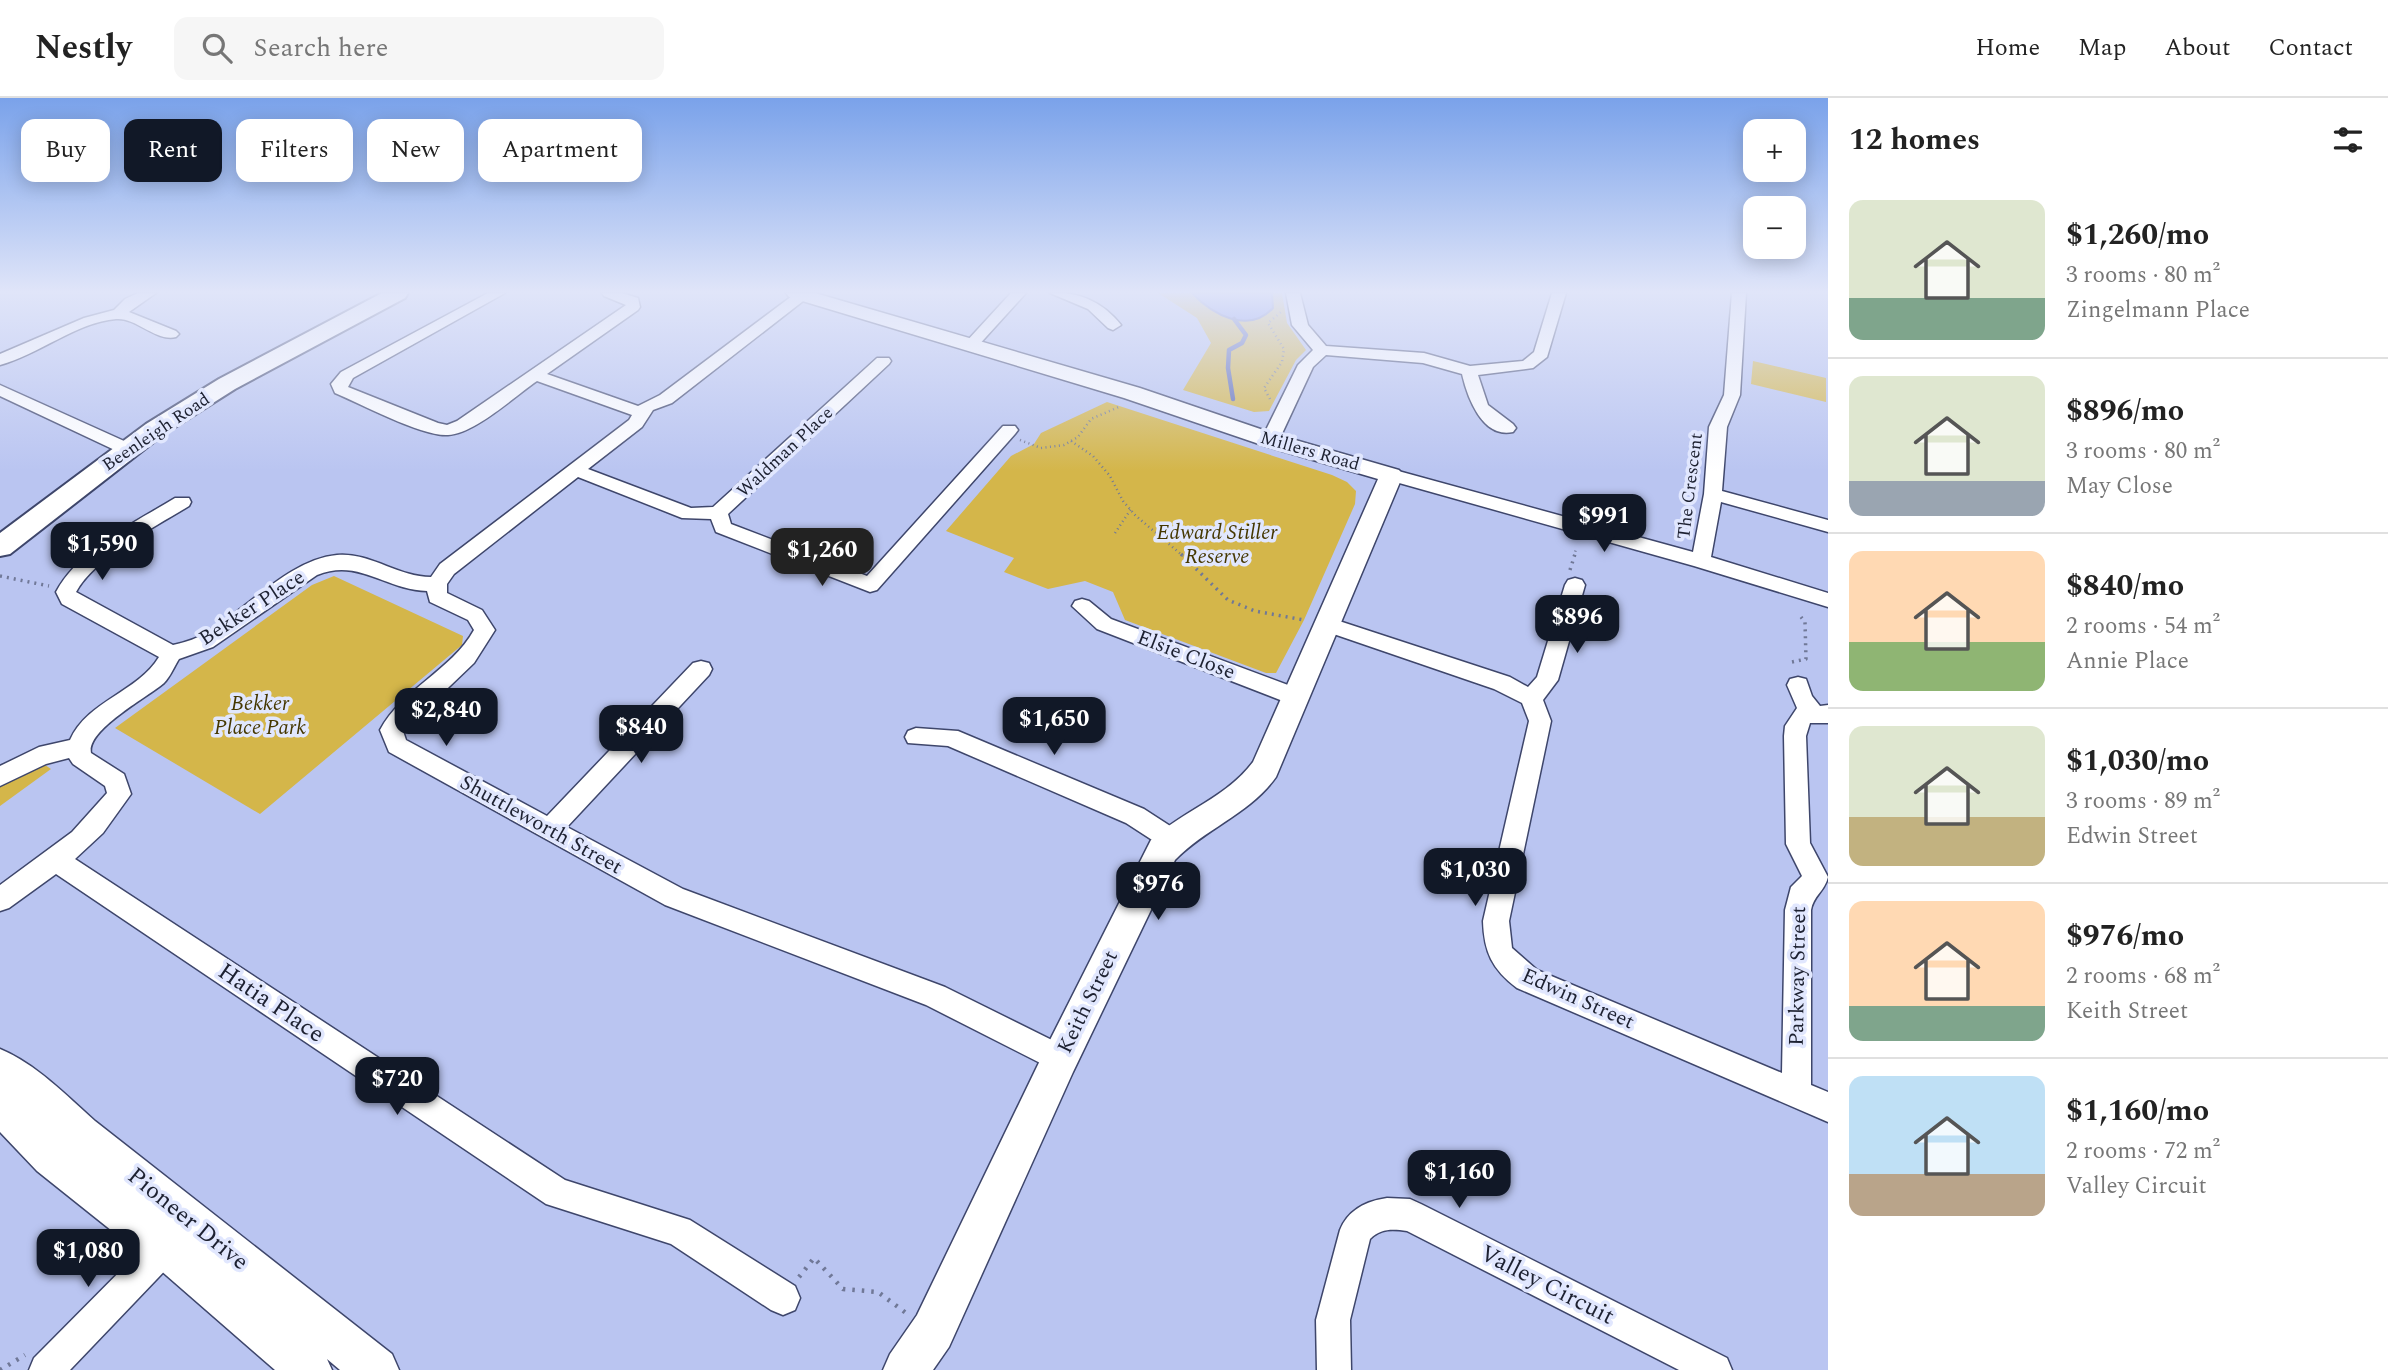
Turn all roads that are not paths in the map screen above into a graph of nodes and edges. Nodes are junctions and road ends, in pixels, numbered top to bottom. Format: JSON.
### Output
{"nodes":[{"id":1,"x":17,"y":352,"type":"edge"},
{"id":2,"x":254,"y":352,"type":"edge"},
{"id":3,"x":286,"y":352,"type":"edge"},
{"id":4,"x":389,"y":352,"type":"edge"},
{"id":5,"x":570,"y":352,"type":"edge"},
{"id":6,"x":726,"y":352,"type":"edge"},
{"id":7,"x":996,"y":352,"type":"edge"},
{"id":8,"x":1320,"y":352,"type":"edge"},
{"id":9,"x":1352,"y":352,"type":"edge"},
{"id":10,"x":1541,"y":352,"type":"edge"},
{"id":11,"x":1735,"y":352,"type":"edge"},
{"id":12,"x":0,"y":360,"type":"edge"},
{"id":13,"x":883,"y":361,"type":"dead end"},
{"id":14,"x":1469,"y":371,"type":"junction"},
{"id":15,"x":543,"y":372,"type":"junction"},
{"id":16,"x":0,"y":390,"type":"edge"},
{"id":17,"x":645,"y":408,"type":"junction"},
{"id":18,"x":1507,"y":428,"type":"dead end"},
{"id":19,"x":1009,"y":430,"type":"road end"},
{"id":20,"x":1270,"y":440,"type":"junction"},
{"id":21,"x":116,"y":445,"type":"junction"},
{"id":22,"x":576,"y":470,"type":"junction"},
{"id":23,"x":1391,"y":475,"type":"junction"},
{"id":24,"x":1713,"y":494,"type":"junction"},
{"id":25,"x":182,"y":502,"type":"dead end"},
{"id":26,"x":718,"y":513,"type":"junction"},
{"id":27,"x":0,"y":521,"type":"edge"},
{"id":28,"x":1828,"y":526,"type":"edge"},
{"id":29,"x":0,"y":547,"type":"edge"},
{"id":30,"x":1701,"y":561,"type":"junction"},
{"id":31,"x":437,"y":584,"type":"junction"},
{"id":32,"x":1575,"y":585,"type":"dead end"},
{"id":33,"x":1828,"y":600,"type":"edge"},
{"id":34,"x":1082,"y":606,"type":"dead end"},
{"id":35,"x":1315,"y":622,"type":"junction"},
{"id":36,"x":171,"y":654,"type":"junction"},
{"id":37,"x":701,"y":669,"type":"dead end"},
{"id":38,"x":1798,"y":685,"type":"dead end"},
{"id":39,"x":1296,"y":697,"type":"junction"},
{"id":40,"x":1531,"y":698,"type":"junction"},
{"id":41,"x":1821,"y":713,"type":"edge"},
{"id":42,"x":916,"y":737,"type":"dead end"},
{"id":43,"x":78,"y":748,"type":"junction"},
{"id":44,"x":0,"y":777,"type":"edge"},
{"id":45,"x":550,"y":829,"type":"junction"},
{"id":46,"x":1172,"y":840,"type":"junction"},
{"id":47,"x":55,"y":859,"type":"junction"},
{"id":48,"x":1822,"y":881,"type":"edge"},
{"id":49,"x":0,"y":900,"type":"edge"},
{"id":50,"x":1060,"y":1059,"type":"junction"},
{"id":51,"x":0,"y":1068,"type":"edge"},
{"id":52,"x":1796,"y":1093,"type":"junction"},
{"id":53,"x":0,"y":1104,"type":"edge"},
{"id":54,"x":1828,"y":1107,"type":"edge"},
{"id":55,"x":166,"y":1247,"type":"junction"},
{"id":56,"x":783,"y":1298,"type":"road end"},
{"id":57,"x":46,"y":1370,"type":"edge"},
{"id":58,"x":309,"y":1370,"type":"edge"},
{"id":59,"x":376,"y":1370,"type":"edge"},
{"id":60,"x":906,"y":1370,"type":"edge"},
{"id":61,"x":1334,"y":1370,"type":"edge"},
{"id":62,"x":1715,"y":1370,"type":"edge"}],
"edges":[{"from":1,"to":12,"type":"street"},
{"from":2,"to":21,"type":"main road","name":"Beenleigh Road"},
{"from":3,"to":21,"type":"main road","name":"Beenleigh Road"},
{"from":4,"to":15,"type":"street"},
{"from":5,"to":15,"type":"street"},
{"from":6,"to":17,"type":"street"},
{"from":7,"to":20,"type":"street","name":"Millers Road"},
{"from":8,"to":20,"type":"street"},
{"from":9,"to":14,"type":"street"},
{"from":10,"to":14,"type":"street"},
{"from":11,"to":24,"type":"street","name":"The Crescent"},
{"from":13,"to":26,"type":"street","name":"Waldman Place"},
{"from":14,"to":18,"type":"street"},
{"from":15,"to":17,"type":"street"},
{"from":16,"to":21,"type":"street"},
{"from":17,"to":22,"type":"street"},
{"from":19,"to":26,"type":"street"},
{"from":20,"to":23,"type":"street","name":"Millers Road"},
{"from":21,"to":27,"type":"main road","name":"Beenleigh Road"},
{"from":21,"to":29,"type":"main road","name":"Beenleigh Road"},
{"from":22,"to":26,"type":"street"},
{"from":22,"to":31,"type":"street"},
{"from":23,"to":30,"type":"street","name":"Millers Road"},
{"from":23,"to":35,"type":"street","name":"Keith Street"},
{"from":24,"to":28,"type":"street"},
{"from":24,"to":30,"type":"street","name":"The Crescent"},
{"from":25,"to":36,"type":"street"},
{"from":30,"to":33,"type":"street","name":"Millers Road"},
{"from":31,"to":36,"type":"street","name":"Bekker Place"},
{"from":31,"to":45,"type":"street","name":"Shuttleworth Street"},
{"from":32,"to":40,"type":"street"},
{"from":34,"to":39,"type":"street","name":"Elsie Close"},
{"from":35,"to":39,"type":"street","name":"Keith Street"},
{"from":35,"to":40,"type":"street"},
{"from":36,"to":43,"type":"street"},
{"from":37,"to":45,"type":"street"},
{"from":38,"to":41,"type":"street","name":"Parkway Street"},
{"from":39,"to":46,"type":"street","name":"Keith Street"},
{"from":40,"to":52,"type":"street","name":"Edwin Street"},
{"from":41,"to":48,"type":"street","name":"Parkway Street"},
{"from":42,"to":46,"type":"street"},
{"from":43,"to":44,"type":"street"},
{"from":43,"to":47,"type":"street"},
{"from":45,"to":50,"type":"street","name":"Shuttleworth Street"},
{"from":46,"to":50,"type":"street","name":"Keith Street"},
{"from":47,"to":49,"type":"street"},
{"from":47,"to":56,"type":"street","name":"Hatia Place"},
{"from":48,"to":52,"type":"street","name":"Parkway Street"},
{"from":50,"to":60,"type":"street","name":"Keith Street"},
{"from":51,"to":59,"type":"street","name":"Pioneer Drive"},
{"from":52,"to":54,"type":"street"},
{"from":53,"to":55,"type":"street","name":"Pioneer Drive"},
{"from":55,"to":57,"type":"street"},
{"from":55,"to":58,"type":"street","name":"Pioneer Drive"},
{"from":61,"to":62,"type":"street","name":"Valley Circuit"}]}
